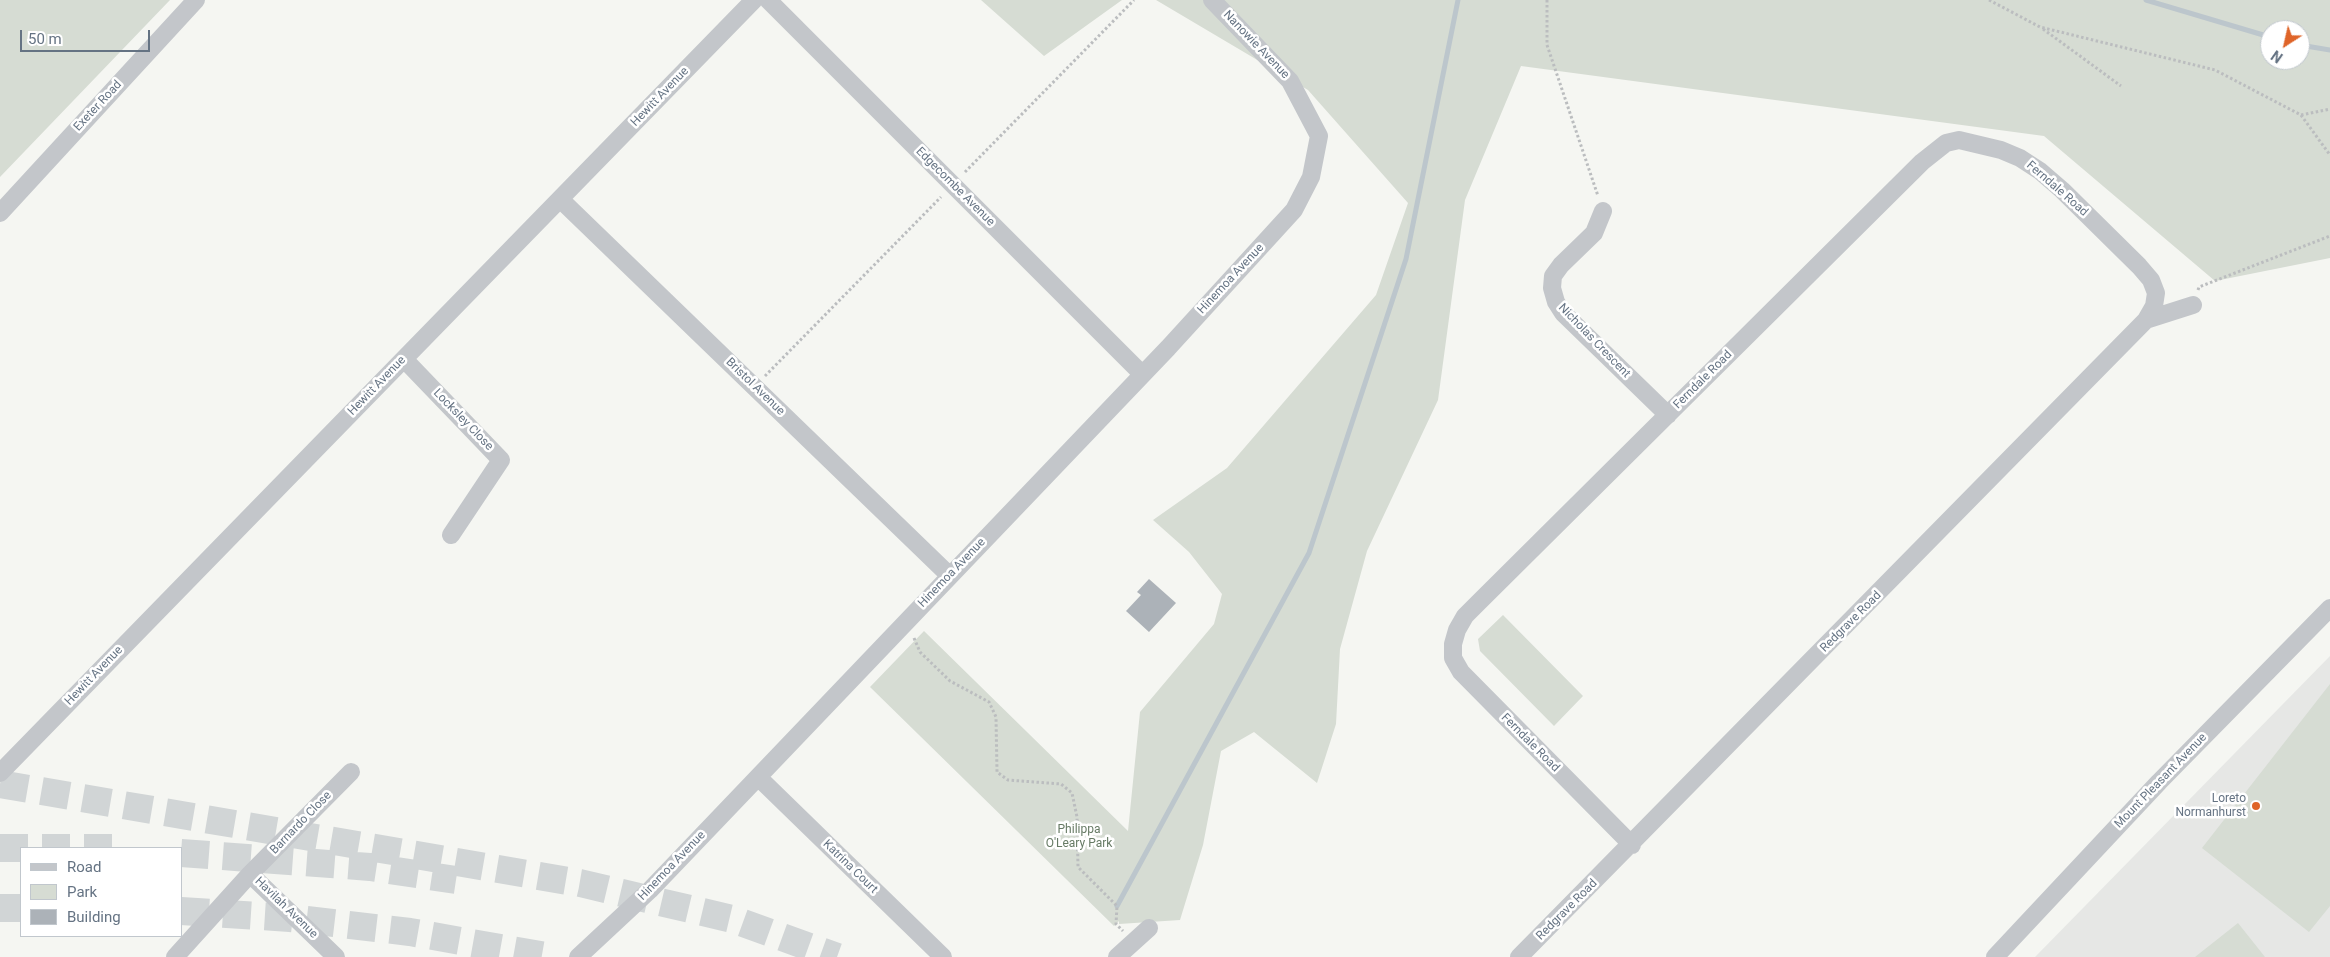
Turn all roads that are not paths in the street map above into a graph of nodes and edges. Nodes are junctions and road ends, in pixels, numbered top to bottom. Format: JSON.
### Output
{"nodes":[{"id":1,"x":196,"y":0,"type":"edge"},
{"id":2,"x":754,"y":0,"type":"edge"},
{"id":3,"x":768,"y":0,"type":"edge"},
{"id":4,"x":1212,"y":0,"type":"edge"},
{"id":5,"x":1312,"y":177,"type":"joint"},
{"id":6,"x":560,"y":199,"type":"junction"},
{"id":7,"x":1603,"y":211,"type":"road end"},
{"id":8,"x":0,"y":213,"type":"edge"},
{"id":9,"x":2193,"y":305,"type":"road end"},
{"id":10,"x":2146,"y":320,"type":"junction"},
{"id":11,"x":404,"y":359,"type":"junction"},
{"id":12,"x":1142,"y":374,"type":"junction"},
{"id":13,"x":1668,"y":415,"type":"junction"},
{"id":14,"x":451,"y":535,"type":"dead end"},
{"id":15,"x":950,"y":576,"type":"junction"},
{"id":16,"x":2330,"y":608,"type":"edge"},
{"id":17,"x":351,"y":772,"type":"dead end"},
{"id":18,"x":0,"y":773,"type":"edge"},
{"id":19,"x":758,"y":777,"type":"junction"},
{"id":20,"x":1632,"y":845,"type":"junction"},
{"id":21,"x":250,"y":874,"type":"junction"},
{"id":22,"x":1149,"y":928,"type":"dead end"},
{"id":23,"x":176,"y":957,"type":"edge"},
{"id":24,"x":336,"y":957,"type":"edge"},
{"id":25,"x":578,"y":957,"type":"edge"},
{"id":26,"x":943,"y":957,"type":"edge"},
{"id":27,"x":1117,"y":957,"type":"edge"},
{"id":28,"x":1520,"y":957,"type":"edge"},
{"id":29,"x":1995,"y":957,"type":"edge"}],
"edges":[{"from":1,"to":8,"type":"street","name":"Exeter Road"},
{"from":2,"to":6,"type":"street","name":"Hewitt Avenue"},
{"from":3,"to":12,"type":"street","name":"Edgecombe Avenue"},
{"from":4,"to":5,"type":"street","name":"Nanowie Avenue"},
{"from":5,"to":12,"type":"street","name":"Hinemoa Avenue"},
{"from":6,"to":11,"type":"street","name":"Hewitt Avenue"},
{"from":6,"to":15,"type":"street","name":"Bristol Avenue"},
{"from":7,"to":13,"type":"street","name":"Nicholas Crescent"},
{"from":9,"to":10,"type":"street","name":"Redgrave Road"},
{"from":10,"to":13,"type":"street","name":"Ferndale Road"},
{"from":10,"to":20,"type":"street","name":"Redgrave Road"},
{"from":11,"to":14,"type":"street","name":"Locksley Close"},
{"from":11,"to":18,"type":"street","name":"Hewitt Avenue"},
{"from":12,"to":15,"type":"street","name":"Hinemoa Avenue"},
{"from":13,"to":20,"type":"street","name":"Ferndale Road"},
{"from":15,"to":19,"type":"street","name":"Hinemoa Avenue"},
{"from":16,"to":29,"type":"street","name":"Mount Pleasant Avenue"},
{"from":17,"to":21,"type":"street","name":"Barnardo Close"},
{"from":19,"to":25,"type":"street","name":"Hinemoa Avenue"},
{"from":19,"to":26,"type":"street","name":"Katrina Court"},
{"from":20,"to":28,"type":"street","name":"Redgrave Road"},
{"from":21,"to":23,"type":"street","name":"Havilah Avenue"},
{"from":21,"to":24,"type":"street","name":"Havilah Avenue"},
{"from":22,"to":27,"type":"street"}]}
